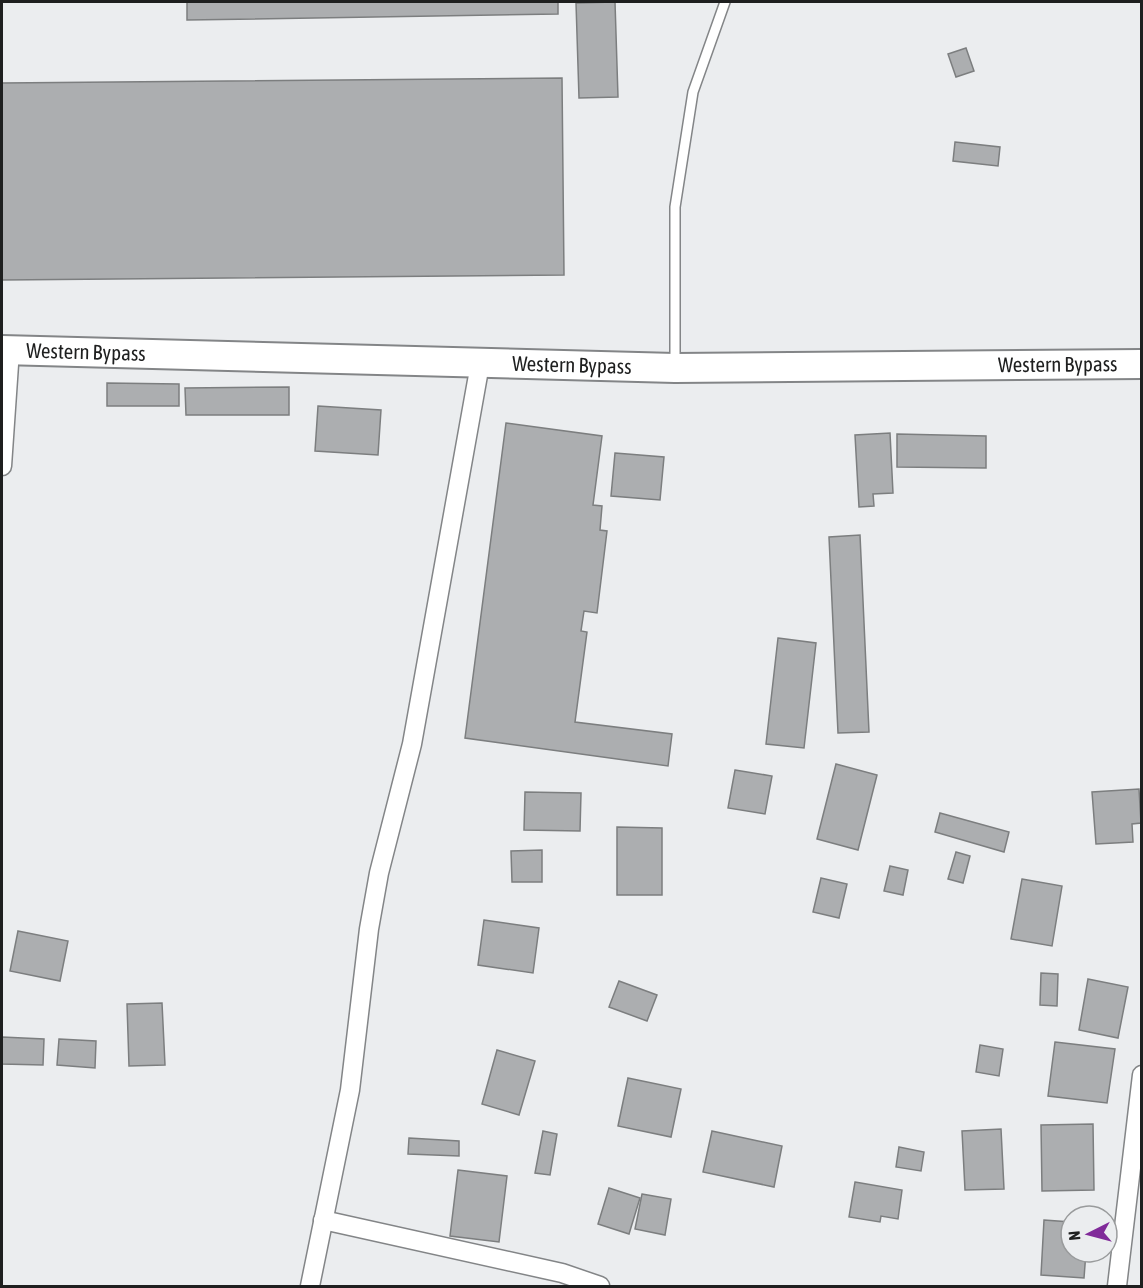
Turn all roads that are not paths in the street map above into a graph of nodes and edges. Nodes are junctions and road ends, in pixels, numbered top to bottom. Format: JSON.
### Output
{"nodes":[{"id":1,"x":724,"y":2,"type":"edge"},
{"id":2,"x":6,"y":350,"type":"edge"},
{"id":3,"x":480,"y":364,"type":"junction"},
{"id":4,"x":1142,"y":364,"type":"edge"},
{"id":5,"x":675,"y":368,"type":"junction"},
{"id":6,"x":2,"y":466,"type":"edge"},
{"id":7,"x":1142,"y":1076,"type":"edge"},
{"id":8,"x":323,"y":1220,"type":"junction"},
{"id":9,"x":310,"y":1287,"type":"edge"},
{"id":10,"x":600,"y":1287,"type":"edge"},
{"id":11,"x":1117,"y":1287,"type":"edge"}],
"edges":[{"from":1,"to":5,"type":"lane"},
{"from":2,"to":3,"type":"main road","name":"Western Bypass"},
{"from":2,"to":6,"type":"street"},
{"from":3,"to":5,"type":"main road","name":"Western Bypass"},
{"from":3,"to":8,"type":"street"},
{"from":4,"to":5,"type":"main road","name":"Western Bypass"},
{"from":7,"to":11,"type":"street"},
{"from":8,"to":9,"type":"street"},
{"from":8,"to":10,"type":"street"}]}
